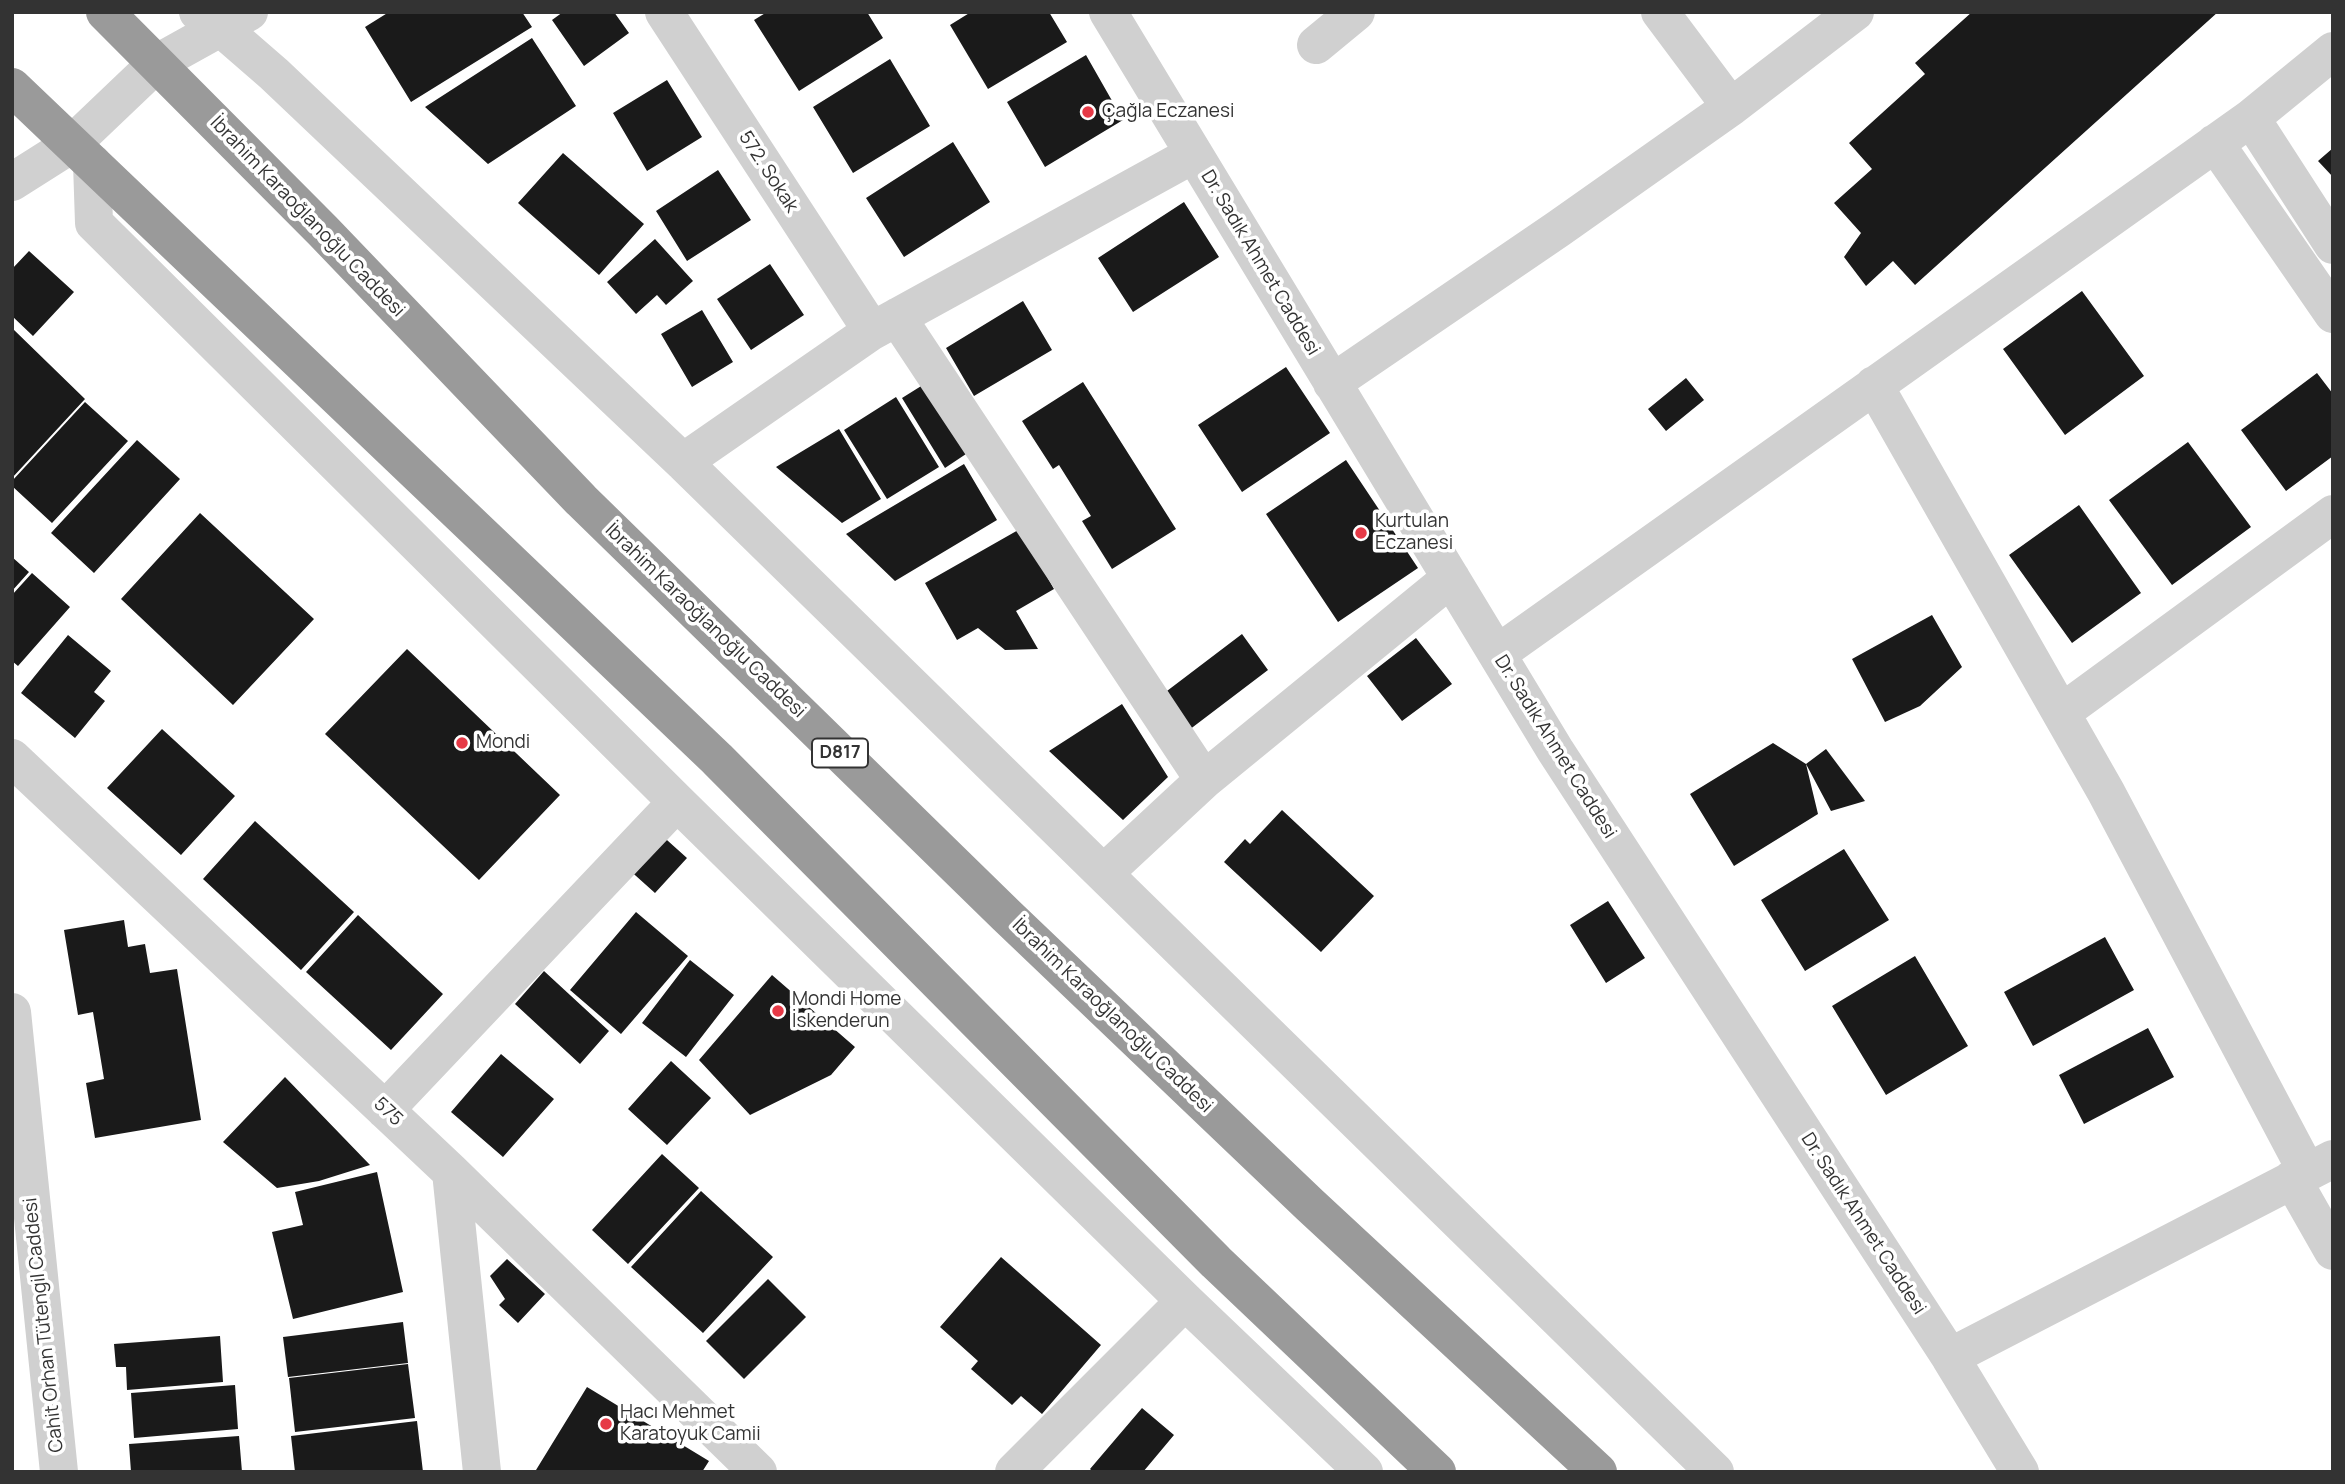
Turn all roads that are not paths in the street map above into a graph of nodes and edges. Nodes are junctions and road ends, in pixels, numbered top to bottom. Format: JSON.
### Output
{"nodes":[{"id":1,"x":104,"y":12,"type":"edge"},
{"id":2,"x":664,"y":12,"type":"edge"},
{"id":3,"x":1108,"y":12,"type":"edge"},
{"id":4,"x":1356,"y":12,"type":"edge"},
{"id":5,"x":1660,"y":12,"type":"edge"},
{"id":6,"x":1855,"y":12,"type":"edge"},
{"id":7,"x":222,"y":18,"type":"edge"},
{"id":8,"x":1316,"y":45,"type":"dead end"},
{"id":9,"x":2333,"y":51,"type":"edge"},
{"id":10,"x":157,"y":63,"type":"junction"},
{"id":11,"x":12,"y":87,"type":"edge"},
{"id":12,"x":1731,"y":107,"type":"junction"},
{"id":13,"x":2251,"y":118,"type":"junction"},
{"id":14,"x":2215,"y":143,"type":"junction"},
{"id":15,"x":82,"y":153,"type":"junction"},
{"id":16,"x":1194,"y":154,"type":"junction"},
{"id":17,"x":12,"y":182,"type":"edge"},
{"id":18,"x":2333,"y":245,"type":"edge"},
{"id":19,"x":2333,"y":314,"type":"edge"},
{"id":20,"x":884,"y":324,"type":"junction"},
{"id":21,"x":1332,"y":383,"type":"junction"},
{"id":22,"x":1874,"y":385,"type":"junction"},
{"id":23,"x":683,"y":462,"type":"junction"},
{"id":24,"x":2333,"y":514,"type":"edge"},
{"id":25,"x":1451,"y":578,"type":"junction"},
{"id":26,"x":1497,"y":654,"type":"junction"},
{"id":27,"x":2062,"y":713,"type":"junction"},
{"id":28,"x":12,"y":758,"type":"edge"},
{"id":29,"x":1204,"y":780,"type":"junction"},
{"id":30,"x":677,"y":802,"type":"junction"},
{"id":31,"x":1104,"y":873,"type":"junction"},
{"id":32,"x":12,"y":1012,"type":"edge"},
{"id":33,"x":385,"y":1110,"type":"junction"},
{"id":34,"x":2311,"y":1170,"type":"edge"},
{"id":35,"x":451,"y":1172,"type":"junction"},
{"id":36,"x":2333,"y":1251,"type":"edge"},
{"id":37,"x":1185,"y":1301,"type":"junction"},
{"id":38,"x":1950,"y":1357,"type":"junction"},
{"id":39,"x":59,"y":1472,"type":"edge"},
{"id":40,"x":482,"y":1472,"type":"edge"},
{"id":41,"x":758,"y":1472,"type":"edge"},
{"id":42,"x":1014,"y":1472,"type":"edge"},
{"id":43,"x":1364,"y":1472,"type":"edge"},
{"id":44,"x":1437,"y":1472,"type":"edge"},
{"id":45,"x":1598,"y":1472,"type":"edge"},
{"id":46,"x":1715,"y":1472,"type":"edge"},
{"id":47,"x":2020,"y":1472,"type":"edge"}],
"edges":[{"from":1,"to":10,"type":"highway","name":"İbrahim Karaoğlanoğlu Caddesi","number":"D817"},
{"from":2,"to":20,"type":"street","name":"572. Sokak"},
{"from":3,"to":16,"type":"street","name":"Dr. Sadık Ahmet Caddesi"},
{"from":4,"to":8,"type":"street"},
{"from":5,"to":12,"type":"street"},
{"from":6,"to":12,"type":"street"},
{"from":7,"to":10,"type":"street"},
{"from":7,"to":23,"type":"street"},
{"from":9,"to":13,"type":"street"},
{"from":10,"to":15,"type":"street"},
{"from":10,"to":45,"type":"highway","name":"İbrahim Karaoğlanoğlu Caddesi","number":"D817"},
{"from":11,"to":15,"type":"highway"},
{"from":12,"to":21,"type":"street"},
{"from":13,"to":14,"type":"street"},
{"from":13,"to":18,"type":"street"},
{"from":14,"to":19,"type":"street"},
{"from":14,"to":22,"type":"street"},
{"from":15,"to":17,"type":"street"},
{"from":15,"to":30,"type":"street"},
{"from":15,"to":44,"type":"highway"},
{"from":16,"to":20,"type":"street"},
{"from":16,"to":21,"type":"street","name":"Dr. Sadık Ahmet Caddesi"},
{"from":20,"to":23,"type":"street"},
{"from":20,"to":29,"type":"street","name":"572. Sokak"},
{"from":21,"to":25,"type":"street","name":"Dr. Sadık Ahmet Caddesi"},
{"from":22,"to":26,"type":"street"},
{"from":22,"to":27,"type":"street"},
{"from":23,"to":31,"type":"street"},
{"from":24,"to":27,"type":"street"},
{"from":25,"to":26,"type":"street","name":"Dr. Sadık Ahmet Caddesi"},
{"from":25,"to":29,"type":"street"},
{"from":26,"to":38,"type":"street","name":"Dr. Sadık Ahmet Caddesi"},
{"from":27,"to":34,"type":"street"},
{"from":28,"to":33,"type":"street","name":"575"},
{"from":29,"to":31,"type":"street"},
{"from":30,"to":33,"type":"street"},
{"from":30,"to":37,"type":"street"},
{"from":31,"to":46,"type":"street"},
{"from":32,"to":39,"type":"street","name":"Cahit Orhan Tütengil Caddesi"},
{"from":33,"to":35,"type":"street","name":"575"},
{"from":34,"to":36,"type":"street"},
{"from":34,"to":38,"type":"street"},
{"from":35,"to":40,"type":"street"},
{"from":35,"to":41,"type":"street","name":"575"},
{"from":37,"to":42,"type":"street"},
{"from":37,"to":43,"type":"street"},
{"from":38,"to":47,"type":"street","name":"Dr. Sadık Ahmet Caddesi"}]}
